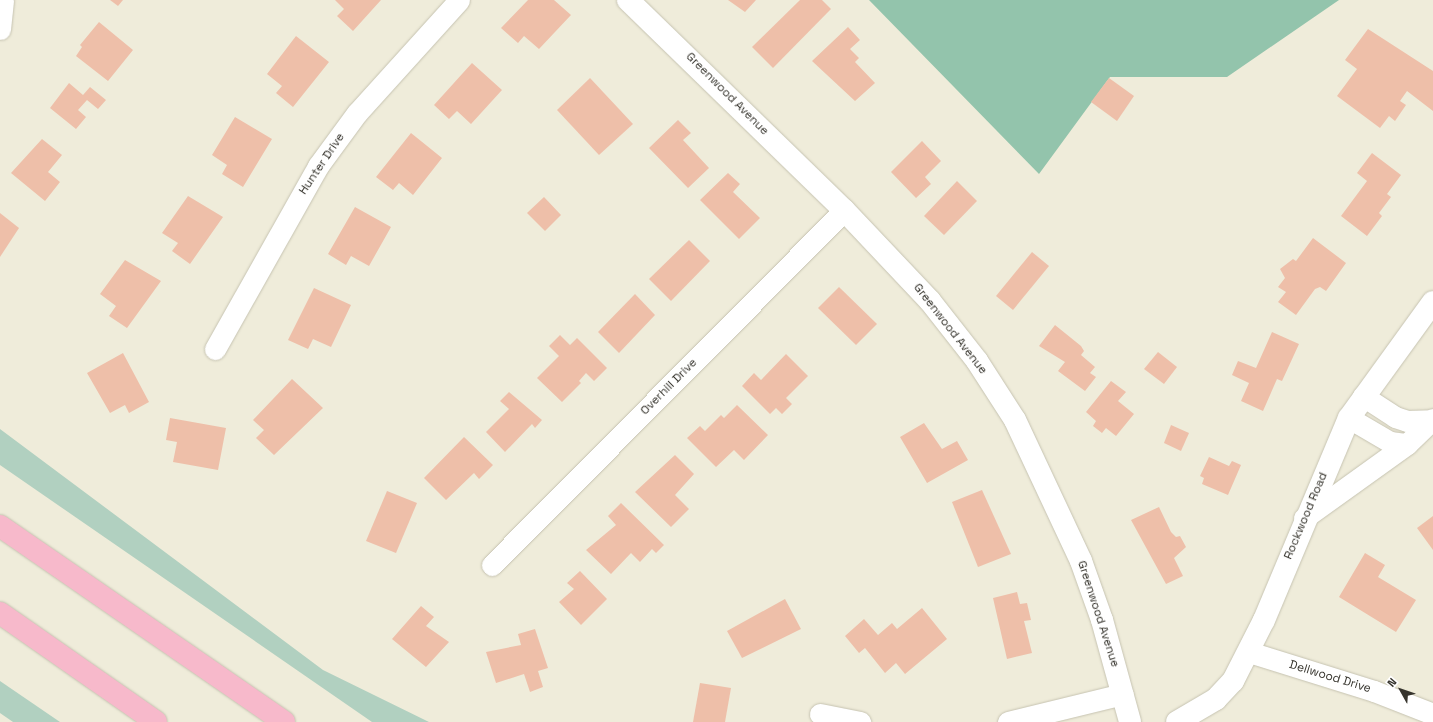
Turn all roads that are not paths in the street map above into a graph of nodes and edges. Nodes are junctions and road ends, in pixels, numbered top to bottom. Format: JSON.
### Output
{"nodes":[{"id":1,"x":2,"y":0,"type":"edge"},
{"id":2,"x":459,"y":0,"type":"edge"},
{"id":3,"x":628,"y":0,"type":"edge"},
{"id":4,"x":0,"y":29,"type":"edge"},
{"id":5,"x":844,"y":210,"type":"junction"},
{"id":6,"x":1433,"y":302,"type":"edge"},
{"id":7,"x":215,"y":349,"type":"dead end"},
{"id":8,"x":1363,"y":396,"type":"junction"},
{"id":9,"x":1349,"y":418,"type":"junction"},
{"id":10,"x":1432,"y":419,"type":"edge"},
{"id":11,"x":1406,"y":444,"type":"junction"},
{"id":12,"x":1304,"y":518,"type":"junction"},
{"id":13,"x":0,"y":526,"type":"edge"},
{"id":14,"x":492,"y":565,"type":"dead end"},
{"id":15,"x":0,"y":613,"type":"edge"},
{"id":16,"x":1249,"y":652,"type":"junction"},
{"id":17,"x":1123,"y":694,"type":"junction"},
{"id":18,"x":820,"y":714,"type":"dead end"},
{"id":19,"x":1433,"y":714,"type":"edge"},
{"id":20,"x":156,"y":722,"type":"edge"},
{"id":21,"x":284,"y":722,"type":"edge"},
{"id":22,"x":860,"y":722,"type":"edge"},
{"id":23,"x":1008,"y":722,"type":"edge"},
{"id":24,"x":1130,"y":722,"type":"edge"},
{"id":25,"x":1177,"y":722,"type":"edge"}],
"edges":[{"from":1,"to":4,"type":"street"},
{"from":2,"to":7,"type":"street","name":"Hunter Drive"},
{"from":3,"to":5,"type":"street","name":"Greenwood Avenue"},
{"from":5,"to":14,"type":"street","name":"Overhill Drive"},
{"from":5,"to":17,"type":"street","name":"Greenwood Avenue"},
{"from":6,"to":8,"type":"street","name":"Rockwood Road"},
{"from":8,"to":9,"type":"street","name":"Rockwood Road"},
{"from":8,"to":10,"type":"street"},
{"from":9,"to":11,"type":"street"},
{"from":9,"to":12,"type":"street","name":"Rockwood Road"},
{"from":10,"to":11,"type":"street"},
{"from":11,"to":12,"type":"street"},
{"from":12,"to":16,"type":"street","name":"Rockwood Road"},
{"from":13,"to":21,"type":"highway"},
{"from":15,"to":20,"type":"highway"},
{"from":16,"to":19,"type":"street","name":"Dellwood Drive"},
{"from":16,"to":25,"type":"street","name":"Rockwood Road"},
{"from":17,"to":23,"type":"street"},
{"from":17,"to":24,"type":"street","name":"Greenwood Avenue"},
{"from":18,"to":22,"type":"street"}]}
